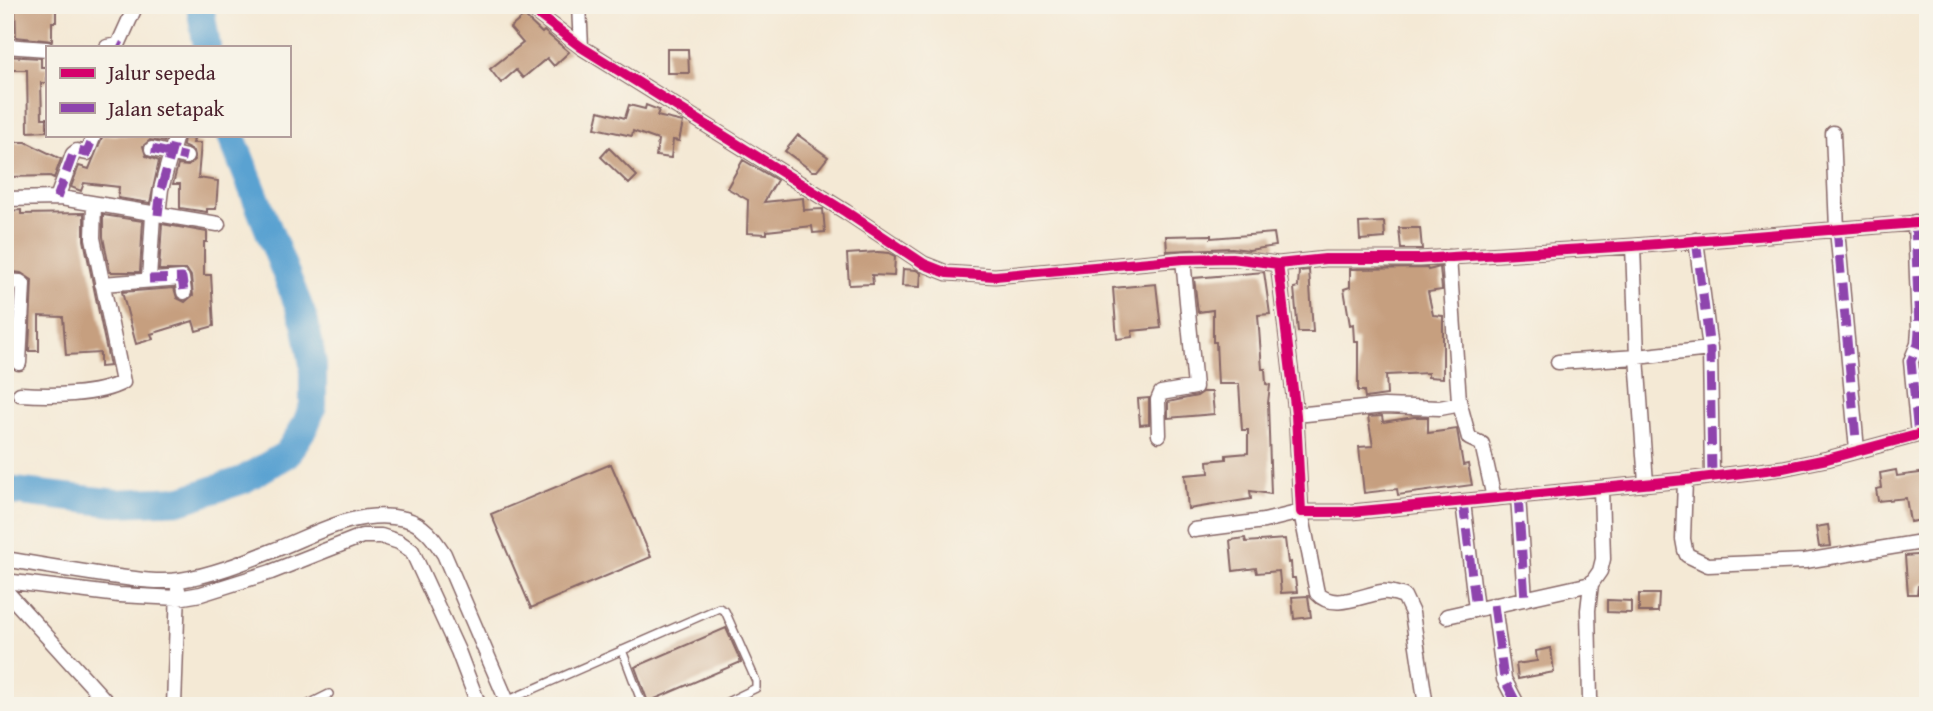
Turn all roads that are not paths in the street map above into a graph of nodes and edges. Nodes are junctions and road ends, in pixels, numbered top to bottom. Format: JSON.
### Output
{"nodes":[{"id":1,"x":136,"y":5,"type":"edge"},
{"id":2,"x":526,"y":5,"type":"edge"},
{"id":3,"x":579,"y":5,"type":"edge"},
{"id":4,"x":5,"y":46,"type":"edge"},
{"id":5,"x":114,"y":46,"type":"edge"},
{"id":6,"x":582,"y":47,"type":"junction"},
{"id":7,"x":46,"y":48,"type":"edge"},
{"id":8,"x":1833,"y":133,"type":"dead end"},
{"id":9,"x":94,"y":136,"type":"edge"},
{"id":10,"x":175,"y":139,"type":"dead end"},
{"id":11,"x":152,"y":149,"type":"dead end"},
{"id":12,"x":178,"y":156,"type":"junction"},
{"id":13,"x":57,"y":198,"type":"junction"},
{"id":14,"x":5,"y":200,"type":"edge"},
{"id":15,"x":94,"y":205,"type":"junction"},
{"id":16,"x":156,"y":215,"type":"junction"},
{"id":17,"x":1921,"y":222,"type":"edge"},
{"id":18,"x":218,"y":224,"type":"dead end"},
{"id":19,"x":1837,"y":229,"type":"junction"},
{"id":20,"x":1696,"y":240,"type":"junction"},
{"id":21,"x":1633,"y":246,"type":"junction"},
{"id":22,"x":1449,"y":257,"type":"junction"},
{"id":23,"x":1183,"y":260,"type":"junction"},
{"id":24,"x":1278,"y":264,"type":"junction"},
{"id":25,"x":149,"y":279,"type":"junction"},
{"id":26,"x":5,"y":281,"type":"edge"},
{"id":27,"x":102,"y":285,"type":"junction"},
{"id":28,"x":184,"y":292,"type":"dead end"},
{"id":29,"x":1710,"y":349,"type":"junction"},
{"id":30,"x":1637,"y":358,"type":"junction"},
{"id":31,"x":1558,"y":362,"type":"dead end"},
{"id":32,"x":19,"y":363,"type":"dead end"},
{"id":33,"x":20,"y":394,"type":"dead end"},
{"id":34,"x":1459,"y":401,"type":"junction"},
{"id":35,"x":1296,"y":415,"type":"junction"},
{"id":36,"x":1923,"y":433,"type":"edge"},
{"id":37,"x":1159,"y":435,"type":"dead end"},
{"id":38,"x":1857,"y":450,"type":"junction"},
{"id":39,"x":1712,"y":476,"type":"junction"},
{"id":40,"x":1685,"y":480,"type":"junction"},
{"id":41,"x":1646,"y":483,"type":"junction"},
{"id":42,"x":1601,"y":488,"type":"junction"},
{"id":43,"x":1518,"y":495,"type":"junction"},
{"id":44,"x":1494,"y":498,"type":"junction"},
{"id":45,"x":1463,"y":502,"type":"junction"},
{"id":46,"x":1301,"y":512,"type":"junction"},
{"id":47,"x":1194,"y":530,"type":"dead end"},
{"id":48,"x":430,"y":534,"type":"junction"},
{"id":49,"x":1928,"y":541,"type":"edge"},
{"id":50,"x":412,"y":551,"type":"junction"},
{"id":51,"x":5,"y":559,"type":"edge"},
{"id":52,"x":178,"y":580,"type":"junction"},
{"id":53,"x":5,"y":581,"type":"edge"},
{"id":54,"x":1591,"y":584,"type":"junction"},
{"id":55,"x":5,"y":590,"type":"edge"},
{"id":56,"x":178,"y":598,"type":"junction"},
{"id":57,"x":1525,"y":599,"type":"junction"},
{"id":58,"x":1494,"y":605,"type":"junction"},
{"id":59,"x":1476,"y":609,"type":"junction"},
{"id":60,"x":1447,"y":616,"type":"dead end"},
{"id":61,"x":622,"y":650,"type":"junction"},
{"id":62,"x":329,"y":694,"type":"dead end"},
{"id":63,"x":504,"y":704,"type":"edge"},
{"id":64,"x":110,"y":706,"type":"edge"},
{"id":65,"x":174,"y":706,"type":"edge"},
{"id":66,"x":305,"y":706,"type":"edge"},
{"id":67,"x":479,"y":706,"type":"edge"},
{"id":68,"x":643,"y":706,"type":"edge"},
{"id":69,"x":719,"y":706,"type":"edge"},
{"id":70,"x":1426,"y":706,"type":"edge"},
{"id":71,"x":1518,"y":706,"type":"edge"},
{"id":72,"x":1588,"y":706,"type":"edge"}],
"edges":[{"from":1,"to":5,"type":"street"},
{"from":2,"to":6,"type":"street"},
{"from":3,"to":6,"type":"street"},
{"from":4,"to":7,"type":"street"},
{"from":6,"to":23,"type":"street"},
{"from":8,"to":19,"type":"street"},
{"from":9,"to":13,"type":"street"},
{"from":10,"to":12,"type":"street"},
{"from":11,"to":12,"type":"street"},
{"from":12,"to":16,"type":"street"},
{"from":13,"to":14,"type":"street"},
{"from":13,"to":15,"type":"street"},
{"from":15,"to":16,"type":"street"},
{"from":15,"to":27,"type":"street"},
{"from":16,"to":18,"type":"street"},
{"from":16,"to":25,"type":"street"},
{"from":17,"to":19,"type":"street"},
{"from":17,"to":36,"type":"street"},
{"from":19,"to":20,"type":"street"},
{"from":19,"to":38,"type":"street"},
{"from":20,"to":21,"type":"street"},
{"from":20,"to":29,"type":"street"},
{"from":21,"to":22,"type":"street"},
{"from":21,"to":30,"type":"street"},
{"from":22,"to":24,"type":"street"},
{"from":22,"to":34,"type":"street"},
{"from":23,"to":24,"type":"street"},
{"from":23,"to":37,"type":"street"},
{"from":24,"to":35,"type":"street"},
{"from":25,"to":27,"type":"street"},
{"from":25,"to":28,"type":"street"},
{"from":26,"to":32,"type":"street"},
{"from":27,"to":33,"type":"street"},
{"from":29,"to":30,"type":"street"},
{"from":29,"to":39,"type":"street"},
{"from":30,"to":31,"type":"street"},
{"from":30,"to":41,"type":"street"},
{"from":34,"to":35,"type":"street"},
{"from":34,"to":44,"type":"street"},
{"from":35,"to":46,"type":"street"},
{"from":36,"to":38,"type":"street"},
{"from":38,"to":39,"type":"street"},
{"from":39,"to":40,"type":"street"},
{"from":40,"to":41,"type":"street"},
{"from":40,"to":49,"type":"street"},
{"from":41,"to":42,"type":"street"},
{"from":42,"to":43,"type":"street"},
{"from":42,"to":54,"type":"street"},
{"from":43,"to":44,"type":"street"},
{"from":43,"to":57,"type":"street"},
{"from":44,"to":45,"type":"street"},
{"from":45,"to":46,"type":"street"},
{"from":45,"to":59,"type":"street"},
{"from":46,"to":47,"type":"street"},
{"from":46,"to":70,"type":"street"},
{"from":48,"to":50,"type":"street"},
{"from":48,"to":52,"type":"street"},
{"from":48,"to":63,"type":"street"},
{"from":50,"to":56,"type":"street"},
{"from":50,"to":67,"type":"street"},
{"from":51,"to":52,"type":"street"},
{"from":52,"to":56,"type":"street"},
{"from":53,"to":56,"type":"street"},
{"from":54,"to":57,"type":"street"},
{"from":54,"to":72,"type":"street"},
{"from":55,"to":64,"type":"street"},
{"from":56,"to":65,"type":"street"},
{"from":57,"to":58,"type":"street"},
{"from":58,"to":59,"type":"street"},
{"from":58,"to":71,"type":"street"},
{"from":59,"to":60,"type":"street"},
{"from":61,"to":63,"type":"lane"},
{"from":61,"to":68,"type":"lane"},
{"from":61,"to":69,"type":"lane"},
{"from":62,"to":66,"type":"lane"}]}
